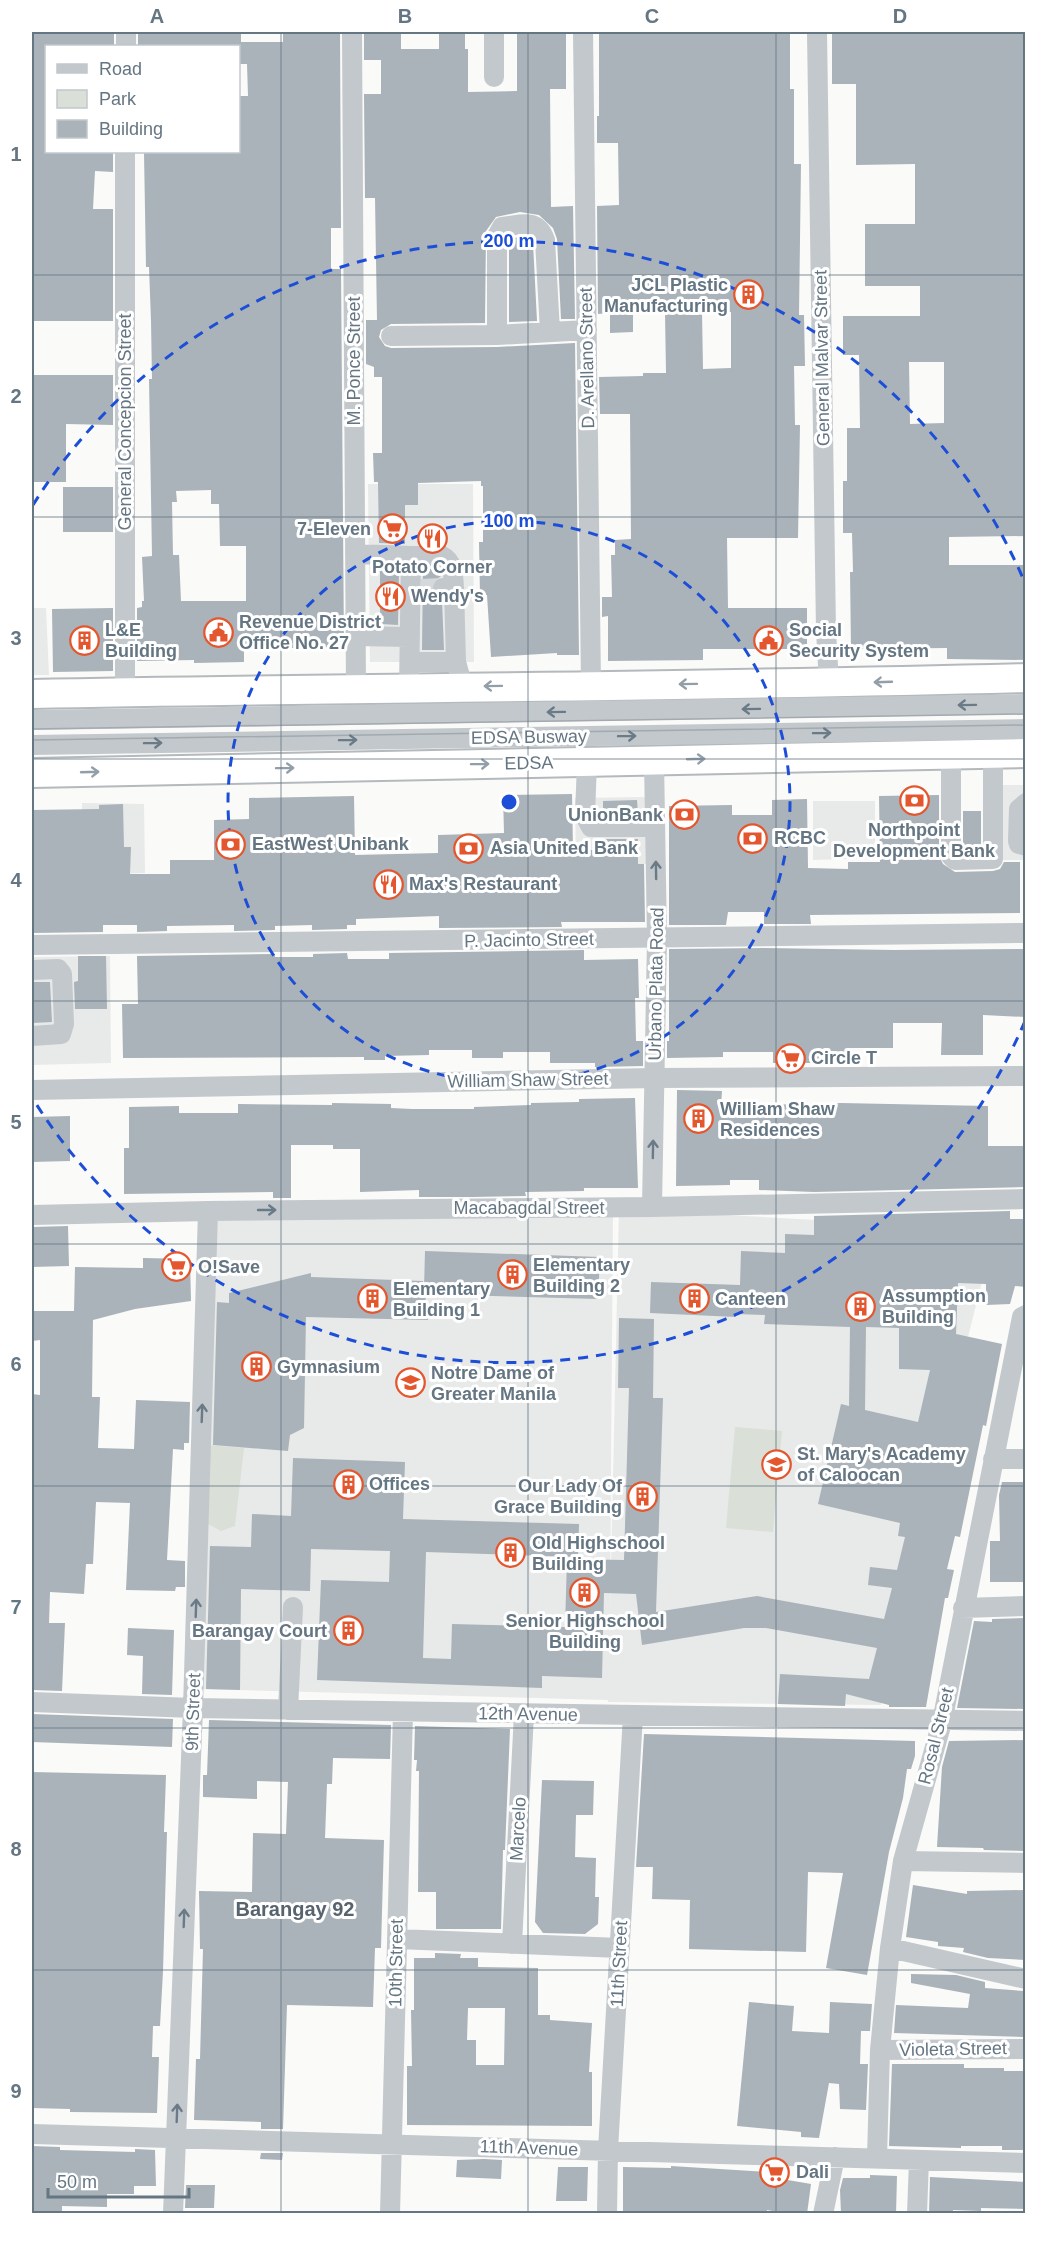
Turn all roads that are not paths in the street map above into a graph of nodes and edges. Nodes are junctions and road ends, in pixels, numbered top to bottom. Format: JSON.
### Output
{"nodes":[{"id":1,"x":352,"y":32,"type":"edge"},
{"id":2,"x":494,"y":32,"type":"edge"},
{"id":3,"x":583,"y":32,"type":"edge"},
{"id":4,"x":817,"y":32,"type":"edge"},
{"id":5,"x":494,"y":77,"type":"dead end"},
{"id":6,"x":125,"y":153,"type":"edge"},
{"id":7,"x":587,"y":330,"type":"junction"},
{"id":8,"x":550,"y":332,"type":"junction"},
{"id":9,"x":497,"y":335,"type":"junction"},
{"id":10,"x":391,"y":336,"type":"dead end"},
{"id":11,"x":355,"y":554,"type":"junction"},
{"id":12,"x":411,"y":556,"type":"junction"},
{"id":13,"x":355,"y":636,"type":"junction"},
{"id":14,"x":410,"y":637,"type":"junction"},
{"id":15,"x":459,"y":674,"type":"junction"},
{"id":16,"x":410,"y":675,"type":"junction"},
{"id":17,"x":1026,"y":678,"type":"edge"},
{"id":18,"x":829,"y":684,"type":"junction"},
{"id":19,"x":591,"y":686,"type":"junction"},
{"id":20,"x":356,"y":691,"type":"junction"},
{"id":21,"x":125,"y":693,"type":"junction"},
{"id":22,"x":32,"y":694,"type":"edge"},
{"id":23,"x":1026,"y":704,"type":"edge"},
{"id":24,"x":780,"y":708,"type":"junction"},
{"id":25,"x":32,"y":709,"type":"edge"},
{"id":26,"x":32,"y":720,"type":"edge"},
{"id":27,"x":1026,"y":729,"type":"edge"},
{"id":28,"x":781,"y":733,"type":"junction"},
{"id":29,"x":32,"y":745,"type":"edge"},
{"id":30,"x":951,"y":753,"type":"junction"},
{"id":31,"x":993,"y":753,"type":"junction"},
{"id":32,"x":1026,"y":753,"type":"edge"},
{"id":33,"x":654,"y":760,"type":"junction"},
{"id":34,"x":587,"y":762,"type":"junction"},
{"id":35,"x":32,"y":773,"type":"edge"},
{"id":36,"x":1026,"y":803,"type":"edge"},
{"id":37,"x":655,"y":827,"type":"junction"},
{"id":38,"x":1026,"y":846,"type":"edge"},
{"id":39,"x":1026,"y":933,"type":"edge"},
{"id":40,"x":657,"y":939,"type":"junction"},
{"id":41,"x":32,"y":945,"type":"edge"},
{"id":42,"x":32,"y":970,"type":"edge"},
{"id":43,"x":32,"y":1036,"type":"edge"},
{"id":44,"x":1026,"y":1076,"type":"edge"},
{"id":45,"x":655,"y":1078,"type":"junction"},
{"id":46,"x":32,"y":1090,"type":"edge"},
{"id":47,"x":1026,"y":1199,"type":"edge"},
{"id":48,"x":652,"y":1207,"type":"junction"},
{"id":49,"x":208,"y":1211,"type":"junction"},
{"id":50,"x":32,"y":1215,"type":"edge"},
{"id":51,"x":1024,"y":1316,"type":"edge"},
{"id":52,"x":993,"y":1459,"type":"junction"},
{"id":53,"x":1026,"y":1459,"type":"edge"},
{"id":54,"x":1026,"y":1606,"type":"edge"},
{"id":55,"x":293,"y":1607,"type":"dead end"},
{"id":56,"x":963,"y":1608,"type":"junction"},
{"id":57,"x":32,"y":1702,"type":"edge"},
{"id":58,"x":193,"y":1708,"type":"junction"},
{"id":59,"x":288,"y":1710,"type":"junction"},
{"id":60,"x":403,"y":1712,"type":"junction"},
{"id":61,"x":524,"y":1714,"type":"junction"},
{"id":62,"x":633,"y":1715,"type":"junction"},
{"id":63,"x":1026,"y":1721,"type":"edge"},
{"id":64,"x":942,"y":1722,"type":"junction"},
{"id":65,"x":903,"y":1861,"type":"junction"},
{"id":66,"x":1026,"y":1863,"type":"edge"},
{"id":67,"x":397,"y":1939,"type":"junction"},
{"id":68,"x":512,"y":1944,"type":"junction"},
{"id":69,"x":620,"y":1948,"type":"junction"},
{"id":70,"x":890,"y":1948,"type":"junction"},
{"id":71,"x":1026,"y":1979,"type":"edge"},
{"id":72,"x":1026,"y":2049,"type":"edge"},
{"id":73,"x":880,"y":2050,"type":"junction"},
{"id":74,"x":32,"y":2134,"type":"edge"},
{"id":75,"x":176,"y":2139,"type":"junction"},
{"id":76,"x":392,"y":2144,"type":"junction"},
{"id":77,"x":608,"y":2150,"type":"junction"},
{"id":78,"x":835,"y":2157,"type":"junction"},
{"id":79,"x":877,"y":2158,"type":"junction"},
{"id":80,"x":919,"y":2160,"type":"junction"},
{"id":81,"x":1026,"y":2163,"type":"edge"},
{"id":82,"x":173,"y":2214,"type":"edge"},
{"id":83,"x":390,"y":2214,"type":"edge"},
{"id":84,"x":607,"y":2214,"type":"edge"},
{"id":85,"x":822,"y":2214,"type":"edge"},
{"id":86,"x":917,"y":2214,"type":"edge"}],
"edges":[{"from":1,"to":11,"type":"street","name":"M. Ponce Street"},
{"from":2,"to":5,"type":"street"},
{"from":3,"to":7,"type":"street","name":"D. Arellano Street"},
{"from":4,"to":18,"type":"street","name":"General Malvar Street"},
{"from":6,"to":21,"type":"street","name":"General Concepcion Street"},
{"from":7,"to":8,"type":"street"},
{"from":7,"to":19,"type":"street","name":"D. Arellano Street"},
{"from":8,"to":9,"type":"street"},
{"from":8,"to":9,"type":"street"},
{"from":9,"to":10,"type":"street"},
{"from":11,"to":12,"type":"street"},
{"from":11,"to":13,"type":"street","name":"M. Ponce Street"},
{"from":12,"to":14,"type":"street"},
{"from":12,"to":15,"type":"street"},
{"from":13,"to":14,"type":"street"},
{"from":13,"to":20,"type":"street","name":"M. Ponce Street"},
{"from":14,"to":16,"type":"street"},
{"from":15,"to":16,"type":"highway"},
{"from":19,"to":15,"type":"highway","one_way":true},
{"from":15,"to":25,"type":"highway"},
{"from":16,"to":20,"type":"highway"},
{"from":17,"to":18,"type":"highway","one_way":true},
{"from":18,"to":19,"type":"highway","one_way":true},
{"from":20,"to":21,"type":"highway"},
{"from":21,"to":22,"type":"highway"},
{"from":23,"to":24,"type":"street","name":"EDSA Busway","one_way":true},
{"from":24,"to":26,"type":"street","name":"EDSA Busway","one_way":true},
{"from":24,"to":28,"type":"street"},
{"from":28,"to":27,"type":"street","name":"EDSA Busway","one_way":true},
{"from":29,"to":28,"type":"street","name":"EDSA Busway","one_way":true},
{"from":30,"to":31,"type":"highway","name":"EDSA"},
{"from":30,"to":31,"type":"street"},
{"from":33,"to":30,"type":"highway","name":"EDSA","one_way":true},
{"from":31,"to":32,"type":"highway","name":"EDSA"},
{"from":33,"to":34,"type":"highway","name":"EDSA"},
{"from":33,"to":37,"type":"street","name":"Urbano Plata Road"},
{"from":35,"to":34,"type":"highway","name":"EDSA","one_way":true},
{"from":34,"to":37,"type":"street"},
{"from":36,"to":38,"type":"street"},
{"from":40,"to":37,"type":"street","name":"Urbano Plata Road","one_way":true},
{"from":39,"to":40,"type":"street","name":"P. Jacinto Street"},
{"from":40,"to":41,"type":"street","name":"P. Jacinto Street"},
{"from":40,"to":45,"type":"street","name":"Urbano Plata Road"},
{"from":42,"to":43,"type":"street"},
{"from":44,"to":45,"type":"street","name":"William Shaw Street"},
{"from":45,"to":46,"type":"street","name":"William Shaw Street"},
{"from":48,"to":45,"type":"street","name":"Urbano Plata Road","one_way":true},
{"from":47,"to":48,"type":"street","name":"Macabagdal Street"},
{"from":49,"to":48,"type":"street","name":"Macabagdal Street","one_way":true},
{"from":49,"to":50,"type":"street","name":"Macabagdal Street"},
{"from":58,"to":49,"type":"street","name":"9th Street","one_way":true},
{"from":51,"to":52,"type":"street","name":"Rosal Street"},
{"from":52,"to":53,"type":"street"},
{"from":52,"to":56,"type":"street","name":"Rosal Street"},
{"from":54,"to":56,"type":"street"},
{"from":55,"to":59,"type":"street"},
{"from":56,"to":64,"type":"street","name":"Rosal Street"},
{"from":57,"to":58,"type":"street","name":"12th Avenue"},
{"from":58,"to":59,"type":"street","name":"12th Avenue"},
{"from":75,"to":58,"type":"street","name":"9th Street","one_way":true},
{"from":59,"to":60,"type":"street","name":"12th Avenue"},
{"from":60,"to":61,"type":"street","name":"12th Avenue"},
{"from":60,"to":67,"type":"street","name":"10th Street"},
{"from":61,"to":62,"type":"street","name":"12th Avenue"},
{"from":61,"to":68,"type":"street","name":"Marcelo"},
{"from":62,"to":64,"type":"street","name":"12th Avenue"},
{"from":62,"to":69,"type":"street","name":"11th Street"},
{"from":63,"to":64,"type":"street","name":"12th Avenue"},
{"from":64,"to":65,"type":"street","name":"Rosal Street"},
{"from":65,"to":66,"type":"street"},
{"from":65,"to":70,"type":"street","name":"Rosal Street"},
{"from":67,"to":68,"type":"street"},
{"from":67,"to":76,"type":"street","name":"10th Street"},
{"from":68,"to":69,"type":"street"},
{"from":69,"to":77,"type":"street","name":"11th Street"},
{"from":70,"to":71,"type":"street"},
{"from":70,"to":73,"type":"street","name":"Rosal Street"},
{"from":72,"to":73,"type":"street","name":"Violeta Street"},
{"from":73,"to":79,"type":"street","name":"Rosal Street"},
{"from":74,"to":75,"type":"street","name":"11th Avenue"},
{"from":75,"to":76,"type":"street","name":"11th Avenue"},
{"from":75,"to":82,"type":"street","name":"9th Street"},
{"from":76,"to":77,"type":"street","name":"11th Avenue"},
{"from":76,"to":83,"type":"street","name":"10th Street"},
{"from":77,"to":78,"type":"street","name":"11th Avenue"},
{"from":77,"to":84,"type":"street","name":"11th Street"},
{"from":78,"to":79,"type":"street","name":"11th Avenue"},
{"from":78,"to":85,"type":"street"},
{"from":79,"to":80,"type":"street","name":"11th Avenue"},
{"from":80,"to":81,"type":"street","name":"11th Avenue"},
{"from":80,"to":86,"type":"street"}]}
